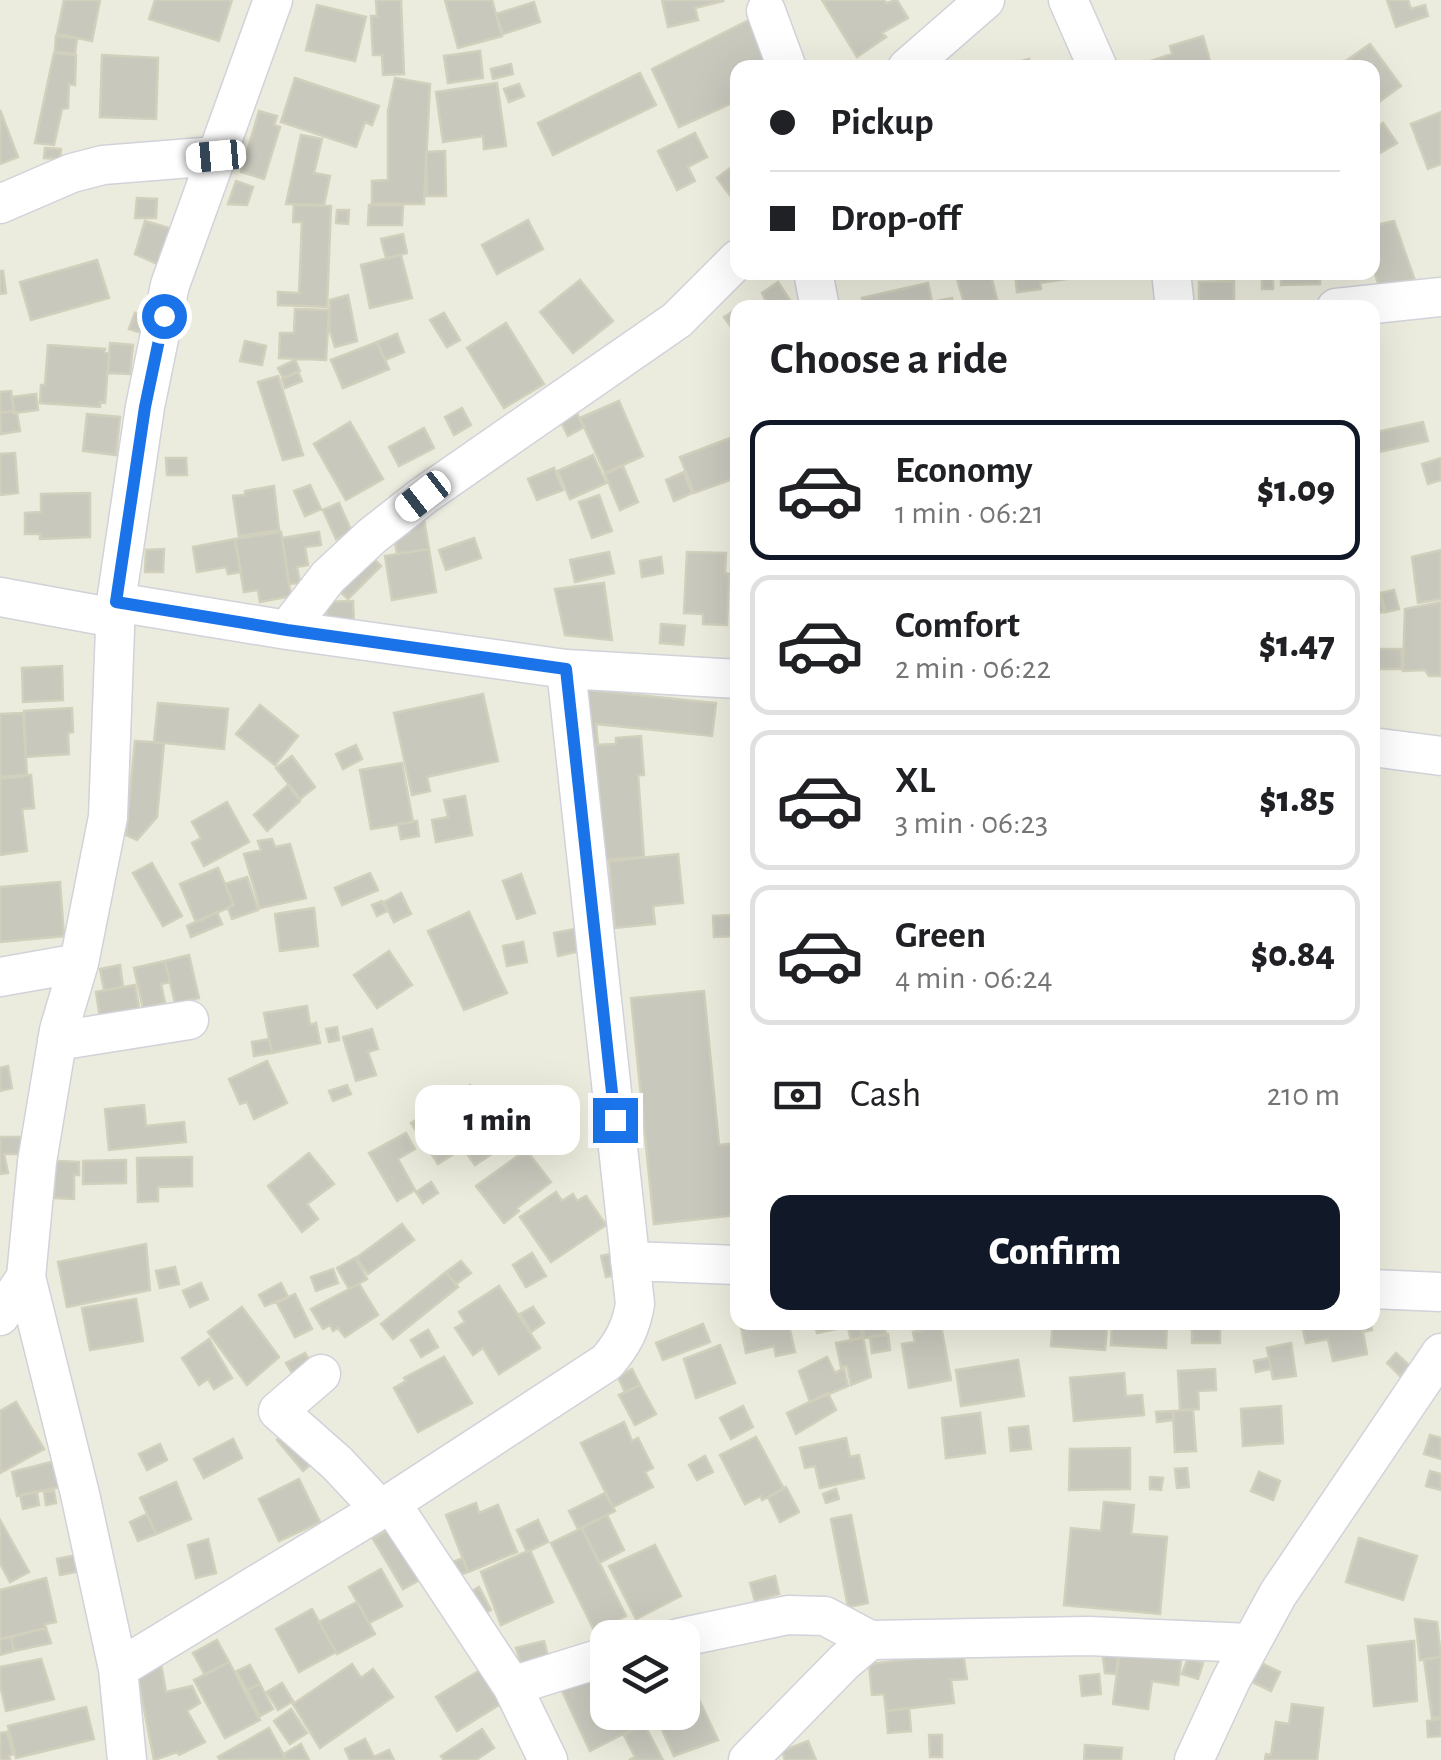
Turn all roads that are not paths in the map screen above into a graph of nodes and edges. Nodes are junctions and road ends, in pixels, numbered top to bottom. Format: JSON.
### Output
{"nodes":[{"id":1,"x":273,"y":0,"type":"edge"},
{"id":2,"x":985,"y":0,"type":"edge"},
{"id":3,"x":1068,"y":0,"type":"edge"},
{"id":4,"x":766,"y":10,"type":"dead end"},
{"id":5,"x":784,"y":60,"type":"edge"},
{"id":6,"x":916,"y":60,"type":"edge"},
{"id":7,"x":1094,"y":60,"type":"edge"},
{"id":8,"x":216,"y":156,"type":"junction"},
{"id":9,"x":0,"y":204,"type":"edge"},
{"id":10,"x":730,"y":267,"type":"edge"},
{"id":11,"x":1441,"y":296,"type":"edge"},
{"id":12,"x":1380,"y":303,"type":"edge"},
{"id":13,"x":0,"y":597,"type":"edge"},
{"id":14,"x":116,"y":610,"type":"junction"},
{"id":15,"x":287,"y":630,"type":"junction"},
{"id":16,"x":566,"y":669,"type":"junction"},
{"id":17,"x":730,"y":678,"type":"edge"},
{"id":18,"x":1380,"y":748,"type":"edge"},
{"id":19,"x":1441,"y":756,"type":"edge"},
{"id":20,"x":79,"y":963,"type":"junction"},
{"id":21,"x":0,"y":977,"type":"edge"},
{"id":22,"x":189,"y":1020,"type":"dead end"},
{"id":23,"x":57,"y":1041,"type":"junction"},
{"id":24,"x":630,"y":1261,"type":"junction"},
{"id":25,"x":730,"y":1266,"type":"edge"},
{"id":26,"x":26,"y":1278,"type":"junction"},
{"id":27,"x":1380,"y":1289,"type":"edge"},
{"id":28,"x":1441,"y":1292,"type":"edge"},
{"id":29,"x":0,"y":1316,"type":"edge"},
{"id":30,"x":1441,"y":1354,"type":"edge"},
{"id":31,"x":321,"y":1374,"type":"dead end"},
{"id":32,"x":386,"y":1506,"type":"junction"},
{"id":33,"x":700,"y":1633,"type":"edge"},
{"id":34,"x":870,"y":1640,"type":"junction"},
{"id":35,"x":1250,"y":1644,"type":"junction"},
{"id":36,"x":590,"y":1661,"type":"edge"},
{"id":37,"x":118,"y":1670,"type":"junction"},
{"id":38,"x":512,"y":1686,"type":"junction"},
{"id":39,"x":126,"y":1760,"type":"edge"},
{"id":40,"x":548,"y":1760,"type":"edge"},
{"id":41,"x":748,"y":1760,"type":"edge"},
{"id":42,"x":1194,"y":1760,"type":"edge"}],
"edges":[{"from":1,"to":8,"type":"street"},
{"from":2,"to":6,"type":"street"},
{"from":3,"to":7,"type":"street"},
{"from":4,"to":5,"type":"street"},
{"from":8,"to":9,"type":"street"},
{"from":8,"to":14,"type":"street"},
{"from":10,"to":15,"type":"street"},
{"from":11,"to":12,"type":"street"},
{"from":13,"to":14,"type":"street"},
{"from":14,"to":15,"type":"street"},
{"from":14,"to":20,"type":"street"},
{"from":15,"to":16,"type":"street"},
{"from":16,"to":17,"type":"street"},
{"from":16,"to":24,"type":"street"},
{"from":18,"to":19,"type":"street"},
{"from":20,"to":21,"type":"street"},
{"from":20,"to":23,"type":"street"},
{"from":22,"to":23,"type":"street"},
{"from":23,"to":26,"type":"street"},
{"from":24,"to":25,"type":"street"},
{"from":24,"to":32,"type":"street"},
{"from":26,"to":29,"type":"street"},
{"from":26,"to":37,"type":"street"},
{"from":27,"to":28,"type":"street"},
{"from":30,"to":35,"type":"street"},
{"from":31,"to":32,"type":"street"},
{"from":32,"to":37,"type":"street"},
{"from":32,"to":38,"type":"street"},
{"from":33,"to":34,"type":"street"},
{"from":34,"to":35,"type":"street"},
{"from":34,"to":41,"type":"street"},
{"from":35,"to":42,"type":"street"},
{"from":36,"to":38,"type":"street"},
{"from":37,"to":39,"type":"street"},
{"from":38,"to":40,"type":"street"}]}
